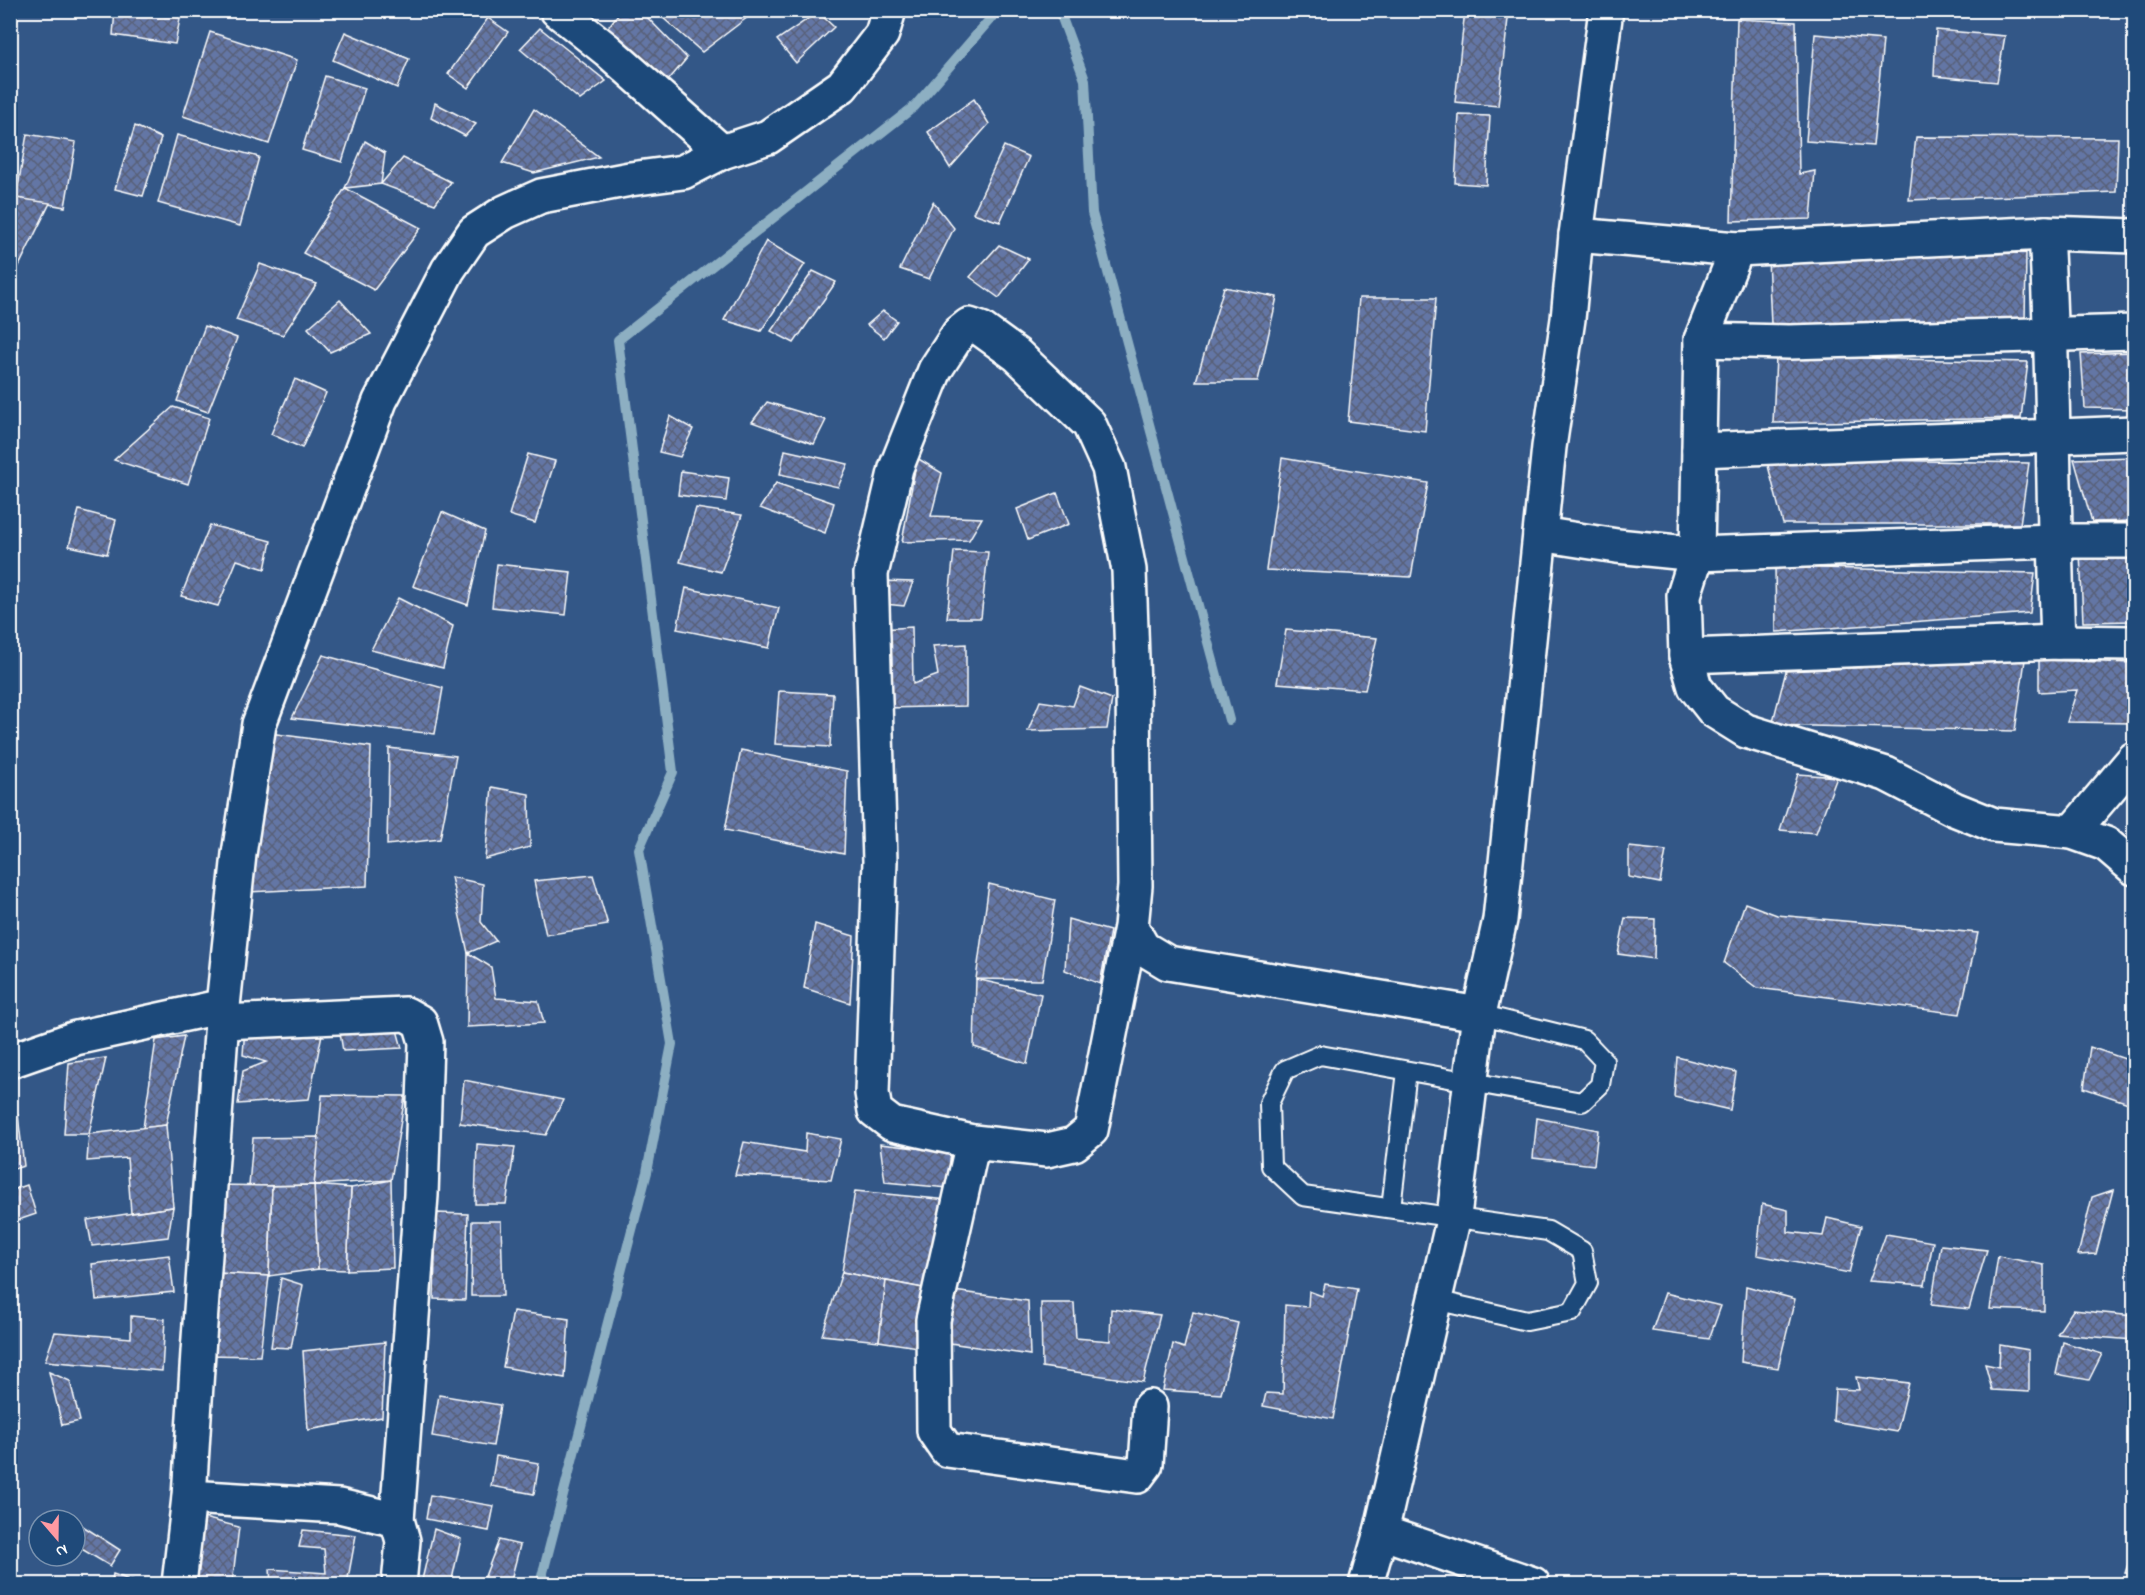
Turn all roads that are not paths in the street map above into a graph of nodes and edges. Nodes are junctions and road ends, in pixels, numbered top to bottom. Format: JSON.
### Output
{"nodes":[{"id":1,"x":557,"y":10,"type":"edge"},
{"id":2,"x":889,"y":10,"type":"edge"},
{"id":3,"x":1606,"y":10,"type":"edge"},
{"id":4,"x":722,"y":152,"type":"junction"},
{"id":5,"x":2046,"y":233,"type":"junction"},
{"id":6,"x":1576,"y":236,"type":"junction"},
{"id":7,"x":2134,"y":236,"type":"edge"},
{"id":8,"x":1737,"y":249,"type":"junction"},
{"id":9,"x":2134,"y":332,"type":"edge"},
{"id":10,"x":2052,"y":336,"type":"junction"},
{"id":11,"x":1701,"y":340,"type":"junction"},
{"id":12,"x":2134,"y":433,"type":"edge"},
{"id":13,"x":2054,"y":436,"type":"junction"},
{"id":14,"x":1699,"y":450,"type":"junction"},
{"id":15,"x":1540,"y":534,"type":"junction"},
{"id":16,"x":2054,"y":541,"type":"junction"},
{"id":17,"x":2134,"y":542,"type":"edge"},
{"id":18,"x":1697,"y":554,"type":"junction"},
{"id":19,"x":2058,"y":642,"type":"junction"},
{"id":20,"x":2134,"y":643,"type":"edge"},
{"id":21,"x":1686,"y":656,"type":"junction"},
{"id":22,"x":2134,"y":759,"type":"edge"},
{"id":23,"x":2072,"y":832,"type":"junction"},
{"id":24,"x":2134,"y":868,"type":"edge"},
{"id":25,"x":1131,"y":927,"type":"junction"},
{"id":26,"x":223,"y":1014,"type":"junction"},
{"id":27,"x":1479,"y":1014,"type":"junction"},
{"id":28,"x":10,"y":1061,"type":"edge"},
{"id":29,"x":1407,"y":1071,"type":"junction"},
{"id":30,"x":1470,"y":1083,"type":"junction"},
{"id":31,"x":973,"y":1143,"type":"junction"},
{"id":32,"x":1391,"y":1208,"type":"junction"},
{"id":33,"x":1454,"y":1216,"type":"junction"},
{"id":34,"x":1435,"y":1300,"type":"junction"},
{"id":35,"x":1150,"y":1407,"type":"dead end"},
{"id":36,"x":189,"y":1497,"type":"junction"},
{"id":37,"x":397,"y":1520,"type":"junction"},
{"id":38,"x":1381,"y":1532,"type":"junction"},
{"id":39,"x":179,"y":1584,"type":"edge"},
{"id":40,"x":399,"y":1584,"type":"edge"},
{"id":41,"x":1366,"y":1584,"type":"edge"},
{"id":42,"x":1533,"y":1584,"type":"edge"}],
"edges":[{"from":1,"to":4,"type":"street"},
{"from":2,"to":4,"type":"street"},
{"from":3,"to":6,"type":"street"},
{"from":4,"to":26,"type":"street"},
{"from":5,"to":7,"type":"street"},
{"from":5,"to":8,"type":"street"},
{"from":5,"to":10,"type":"street"},
{"from":6,"to":8,"type":"street"},
{"from":6,"to":15,"type":"street"},
{"from":8,"to":11,"type":"street"},
{"from":9,"to":10,"type":"street"},
{"from":10,"to":11,"type":"street"},
{"from":10,"to":13,"type":"street"},
{"from":11,"to":14,"type":"street"},
{"from":12,"to":13,"type":"street"},
{"from":13,"to":14,"type":"street"},
{"from":13,"to":16,"type":"street"},
{"from":14,"to":18,"type":"street"},
{"from":15,"to":18,"type":"street"},
{"from":15,"to":27,"type":"street"},
{"from":16,"to":17,"type":"street"},
{"from":16,"to":18,"type":"street"},
{"from":16,"to":19,"type":"street"},
{"from":18,"to":21,"type":"street"},
{"from":19,"to":20,"type":"street"},
{"from":19,"to":21,"type":"street"},
{"from":21,"to":23,"type":"street"},
{"from":22,"to":23,"type":"street"},
{"from":23,"to":24,"type":"street"},
{"from":25,"to":27,"type":"street"},
{"from":25,"to":31,"type":"street"},
{"from":25,"to":31,"type":"street"},
{"from":26,"to":28,"type":"street"},
{"from":26,"to":36,"type":"street"},
{"from":26,"to":37,"type":"street"},
{"from":27,"to":30,"type":"street"},
{"from":27,"to":30,"type":"lane"},
{"from":29,"to":30,"type":"lane"},
{"from":29,"to":32,"type":"lane"},
{"from":29,"to":32,"type":"lane"},
{"from":30,"to":33,"type":"street"},
{"from":31,"to":35,"type":"street"},
{"from":32,"to":33,"type":"lane"},
{"from":33,"to":34,"type":"street"},
{"from":33,"to":34,"type":"lane"},
{"from":34,"to":38,"type":"street"},
{"from":36,"to":37,"type":"street"},
{"from":36,"to":39,"type":"street"},
{"from":37,"to":40,"type":"street"},
{"from":38,"to":41,"type":"street"},
{"from":38,"to":42,"type":"street"}]}
